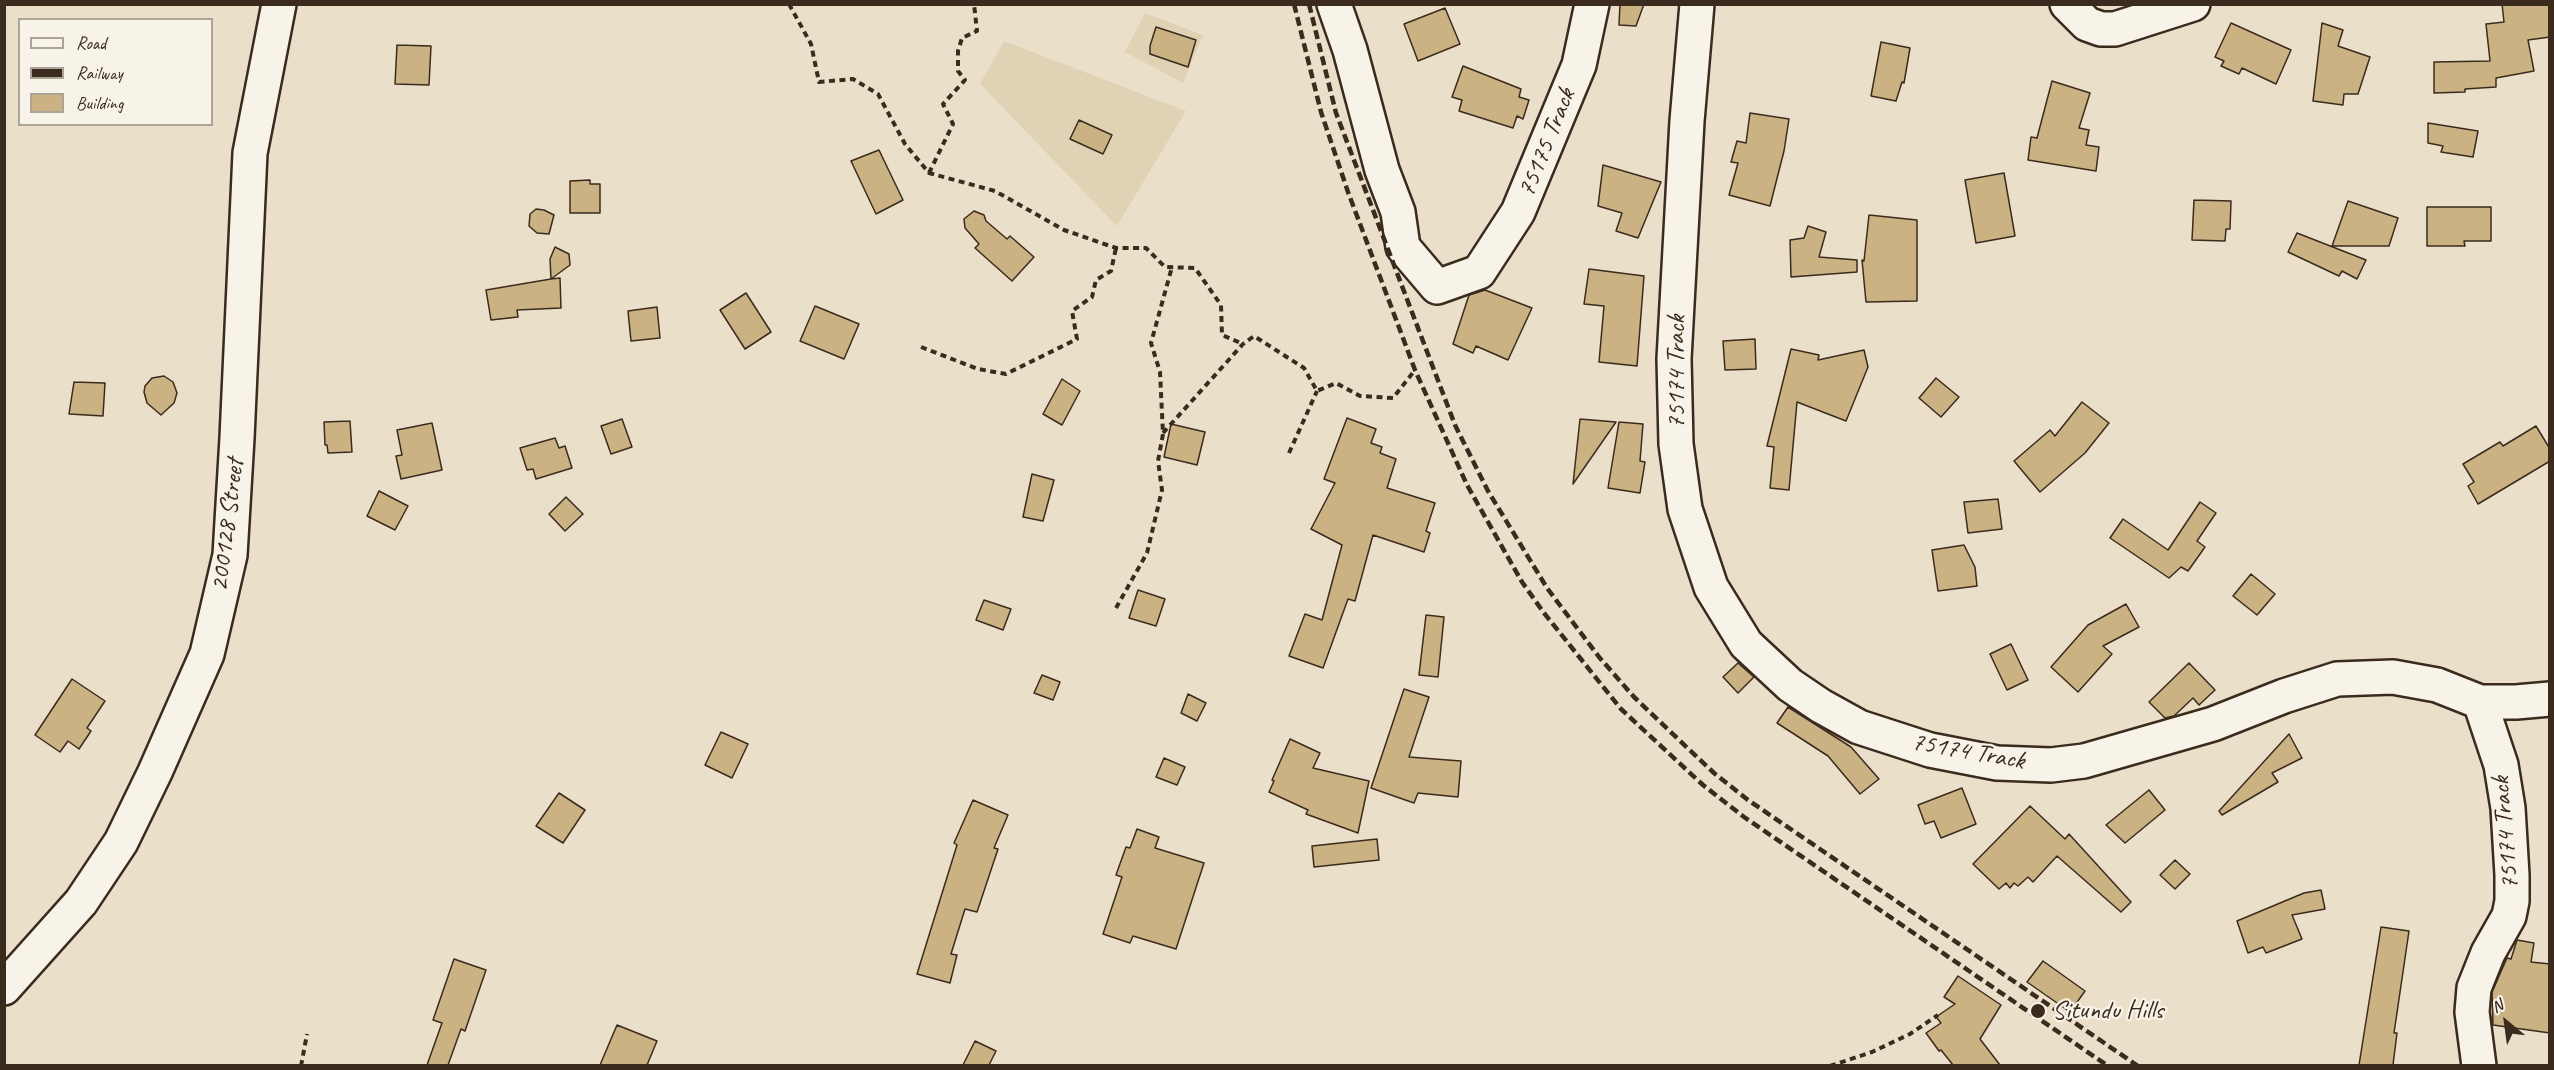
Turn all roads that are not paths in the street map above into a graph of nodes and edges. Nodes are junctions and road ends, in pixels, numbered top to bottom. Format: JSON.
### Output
{"nodes":[{"id":1,"x":279,"y":4,"type":"edge"},
{"id":2,"x":1334,"y":4,"type":"edge"},
{"id":3,"x":1592,"y":4,"type":"edge"},
{"id":4,"x":1697,"y":4,"type":"edge"},
{"id":5,"x":2067,"y":4,"type":"edge"},
{"id":6,"x":2193,"y":4,"type":"edge"},
{"id":7,"x":2550,"y":699,"type":"edge"},
{"id":8,"x":2480,"y":702,"type":"junction"},
{"id":9,"x":4,"y":988,"type":"edge"},
{"id":10,"x":2479,"y":1065,"type":"edge"}],
"edges":[{"from":1,"to":9,"type":"street","name":"200128 Street"},
{"from":2,"to":3,"type":"street","name":"75175 Track"},
{"from":4,"to":8,"type":"street","name":"75174 Track"},
{"from":5,"to":6,"type":"street"},
{"from":7,"to":8,"type":"street"},
{"from":8,"to":10,"type":"street","name":"75174 Track"}]}
